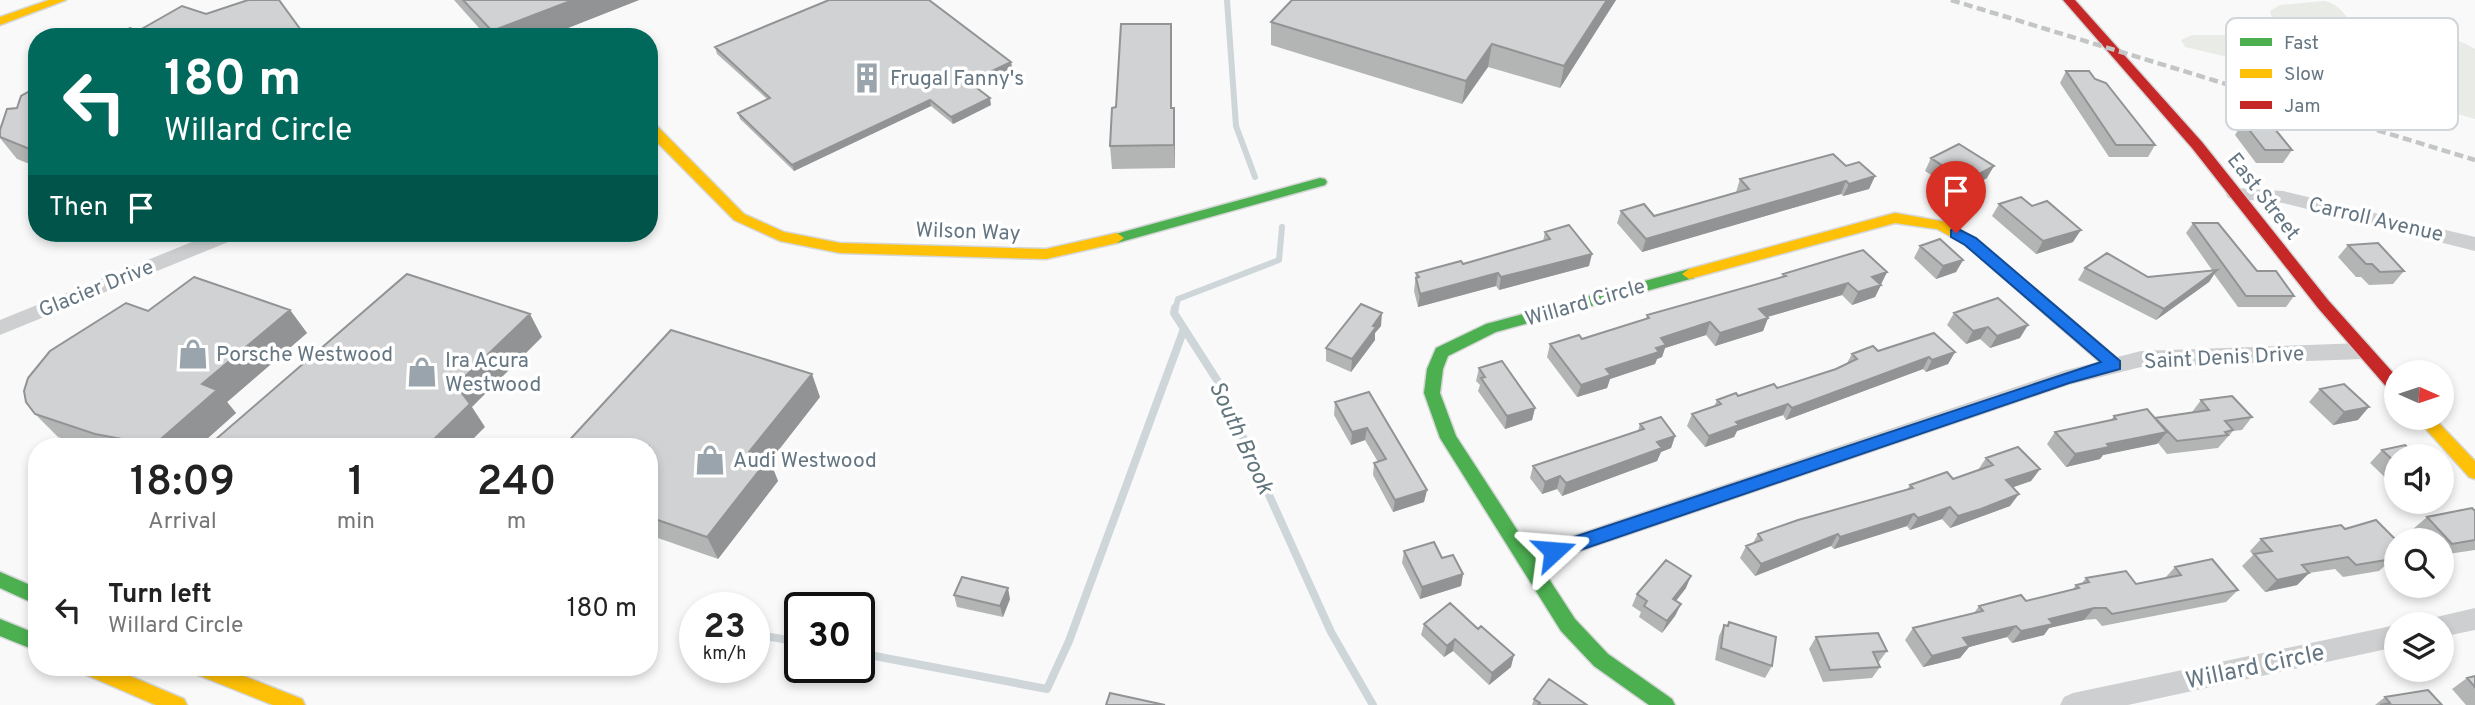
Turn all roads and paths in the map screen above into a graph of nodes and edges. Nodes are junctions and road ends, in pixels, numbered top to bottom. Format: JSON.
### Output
{"nodes":[{"id":1,"x":60,"y":0,"type":"edge"},
{"id":2,"x":2069,"y":0,"type":"edge"},
{"id":3,"x":1,"y":18,"type":"edge"},
{"id":4,"x":658,"y":135,"type":"edge"},
{"id":5,"x":1320,"y":182,"type":"dead end"},
{"id":6,"x":2235,"y":194,"type":"junction"},
{"id":7,"x":209,"y":242,"type":"edge"},
{"id":8,"x":2475,"y":244,"type":"edge"},
{"id":9,"x":0,"y":328,"type":"edge"},
{"id":10,"x":2363,"y":351,"type":"junction"},
{"id":11,"x":2114,"y":365,"type":"junction"},
{"id":12,"x":2384,"y":374,"type":"edge"},
{"id":13,"x":2435,"y":430,"type":"edge"},
{"id":14,"x":2475,"y":472,"type":"edge"},
{"id":15,"x":1528,"y":560,"type":"junction"},
{"id":16,"x":0,"y":580,"type":"edge"},
{"id":17,"x":28,"y":593,"type":"edge"},
{"id":18,"x":2475,"y":619,"type":"edge"},
{"id":19,"x":2454,"y":623,"type":"edge"},
{"id":20,"x":0,"y":627,"type":"edge"},
{"id":21,"x":28,"y":639,"type":"edge"},
{"id":22,"x":2384,"y":639,"type":"edge"},
{"id":23,"x":110,"y":676,"type":"edge"},
{"id":24,"x":222,"y":676,"type":"edge"},
{"id":25,"x":177,"y":705,"type":"edge"},
{"id":26,"x":295,"y":705,"type":"edge"},
{"id":27,"x":1665,"y":705,"type":"edge"},
{"id":28,"x":2073,"y":705,"type":"edge"}],
"edges":[{"from":1,"to":3,"type":"street"},
{"from":2,"to":6,"type":"street","name":"East Street"},
{"from":4,"to":5,"type":"street","name":"Wilson Way"},
{"from":6,"to":8,"type":"street","name":"Carroll Avenue"},
{"from":6,"to":10,"type":"street","name":"East Street"},
{"from":7,"to":9,"type":"street","name":"Glacier Drive"},
{"from":10,"to":11,"type":"street","name":"Saint Denis Drive"},
{"from":10,"to":12,"type":"street","name":"East Street"},
{"from":11,"to":15,"type":"street","name":"Saint Denis Drive"},
{"from":11,"to":15,"type":"street","name":"Willard Circle"},
{"from":13,"to":14,"type":"street"},
{"from":15,"to":27,"type":"street","name":"Willard Circle"},
{"from":16,"to":17,"type":"street"},
{"from":18,"to":19,"type":"street"},
{"from":20,"to":21,"type":"street"},
{"from":22,"to":28,"type":"street","name":"Willard Circle"},
{"from":23,"to":25,"type":"street"},
{"from":24,"to":26,"type":"street"}]}
